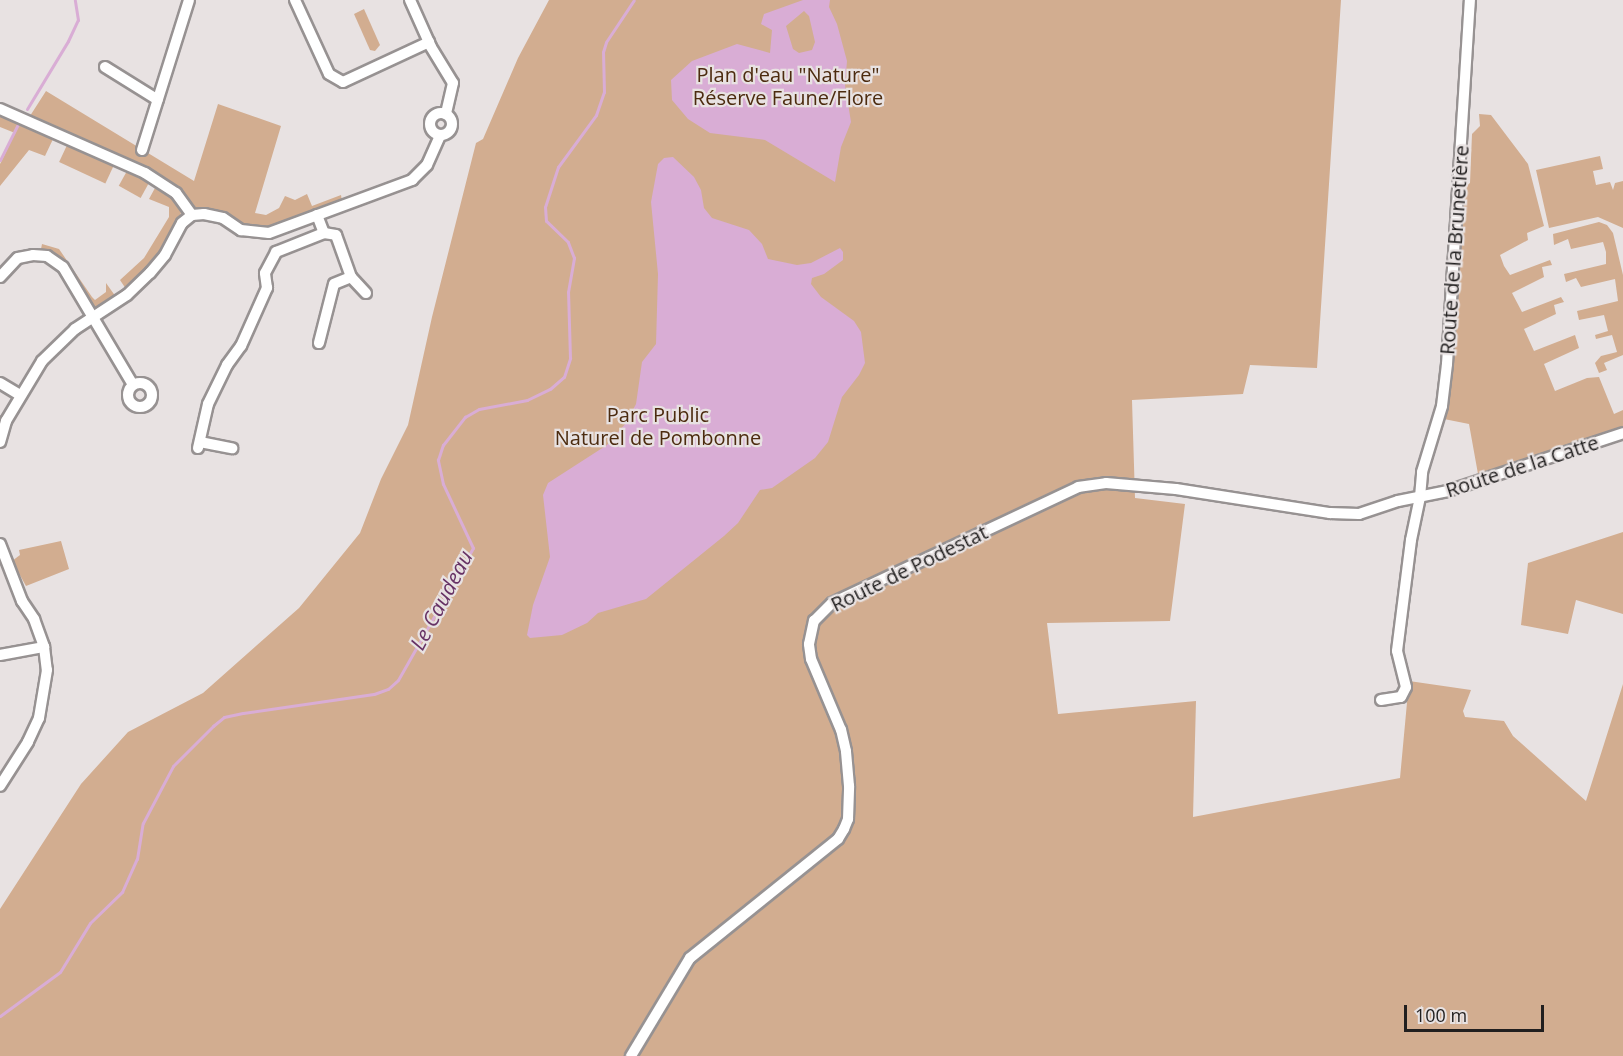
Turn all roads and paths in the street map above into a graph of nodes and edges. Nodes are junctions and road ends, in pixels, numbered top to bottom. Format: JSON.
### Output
{"nodes":[{"id":1,"x":177,"y":0,"type":"edge"},
{"id":2,"x":295,"y":0,"type":"edge"},
{"id":3,"x":410,"y":0,"type":"edge"},
{"id":4,"x":1470,"y":0,"type":"edge"},
{"id":5,"x":188,"y":3,"type":"edge"},
{"id":6,"x":429,"y":42,"type":"junction"},
{"id":7,"x":105,"y":67,"type":"dead end"},
{"id":8,"x":158,"y":100,"type":"junction"},
{"id":9,"x":0,"y":109,"type":"edge"},
{"id":10,"x":446,"y":114,"type":"junction"},
{"id":11,"x":440,"y":136,"type":"junction"},
{"id":12,"x":142,"y":150,"type":"dead end"},
{"id":13,"x":318,"y":215,"type":"junction"},
{"id":14,"x":192,"y":216,"type":"junction"},
{"id":15,"x":324,"y":233,"type":"junction"},
{"id":16,"x":0,"y":277,"type":"edge"},
{"id":17,"x":351,"y":277,"type":"junction"},
{"id":18,"x":366,"y":293,"type":"dead end"},
{"id":19,"x":91,"y":318,"type":"junction"},
{"id":20,"x":320,"y":343,"type":"dead end"},
{"id":21,"x":0,"y":383,"type":"edge"},
{"id":22,"x":133,"y":385,"type":"dead end"},
{"id":23,"x":20,"y":395,"type":"junction"},
{"id":24,"x":1623,"y":433,"type":"edge"},
{"id":25,"x":0,"y":442,"type":"edge"},
{"id":26,"x":232,"y":448,"type":"dead end"},
{"id":27,"x":1420,"y":497,"type":"junction"},
{"id":28,"x":0,"y":544,"type":"edge"},
{"id":29,"x":44,"y":647,"type":"junction"},
{"id":30,"x":0,"y":656,"type":"edge"},
{"id":31,"x":1382,"y":700,"type":"dead end"},
{"id":32,"x":0,"y":786,"type":"edge"},
{"id":33,"x":631,"y":1056,"type":"edge"}],
"edges":[{"from":1,"to":5,"type":"street"},
{"from":2,"to":6,"type":"street"},
{"from":3,"to":6,"type":"street"},
{"from":4,"to":27,"type":"street","name":"Route de la Brunetière"},
{"from":5,"to":8,"type":"street"},
{"from":6,"to":10,"type":"street"},
{"from":7,"to":8,"type":"street"},
{"from":8,"to":12,"type":"street"},
{"from":9,"to":14,"type":"street"},
{"from":10,"to":11,"type":"street"},
{"from":10,"to":11,"type":"street"},
{"from":11,"to":13,"type":"street"},
{"from":13,"to":14,"type":"street"},
{"from":13,"to":15,"type":"street"},
{"from":14,"to":19,"type":"street"},
{"from":15,"to":17,"type":"street"},
{"from":15,"to":26,"type":"street"},
{"from":16,"to":19,"type":"street"},
{"from":17,"to":18,"type":"street"},
{"from":17,"to":20,"type":"street"},
{"from":19,"to":22,"type":"street"},
{"from":19,"to":23,"type":"street"},
{"from":21,"to":23,"type":"street"},
{"from":23,"to":25,"type":"street"},
{"from":24,"to":27,"type":"street","name":"Route de la Catte"},
{"from":27,"to":31,"type":"street","name":"Route de la Brunetière"},
{"from":27,"to":33,"type":"street","name":"Route de Podestat"},
{"from":28,"to":29,"type":"street"},
{"from":29,"to":30,"type":"street"},
{"from":29,"to":32,"type":"street"}]}
